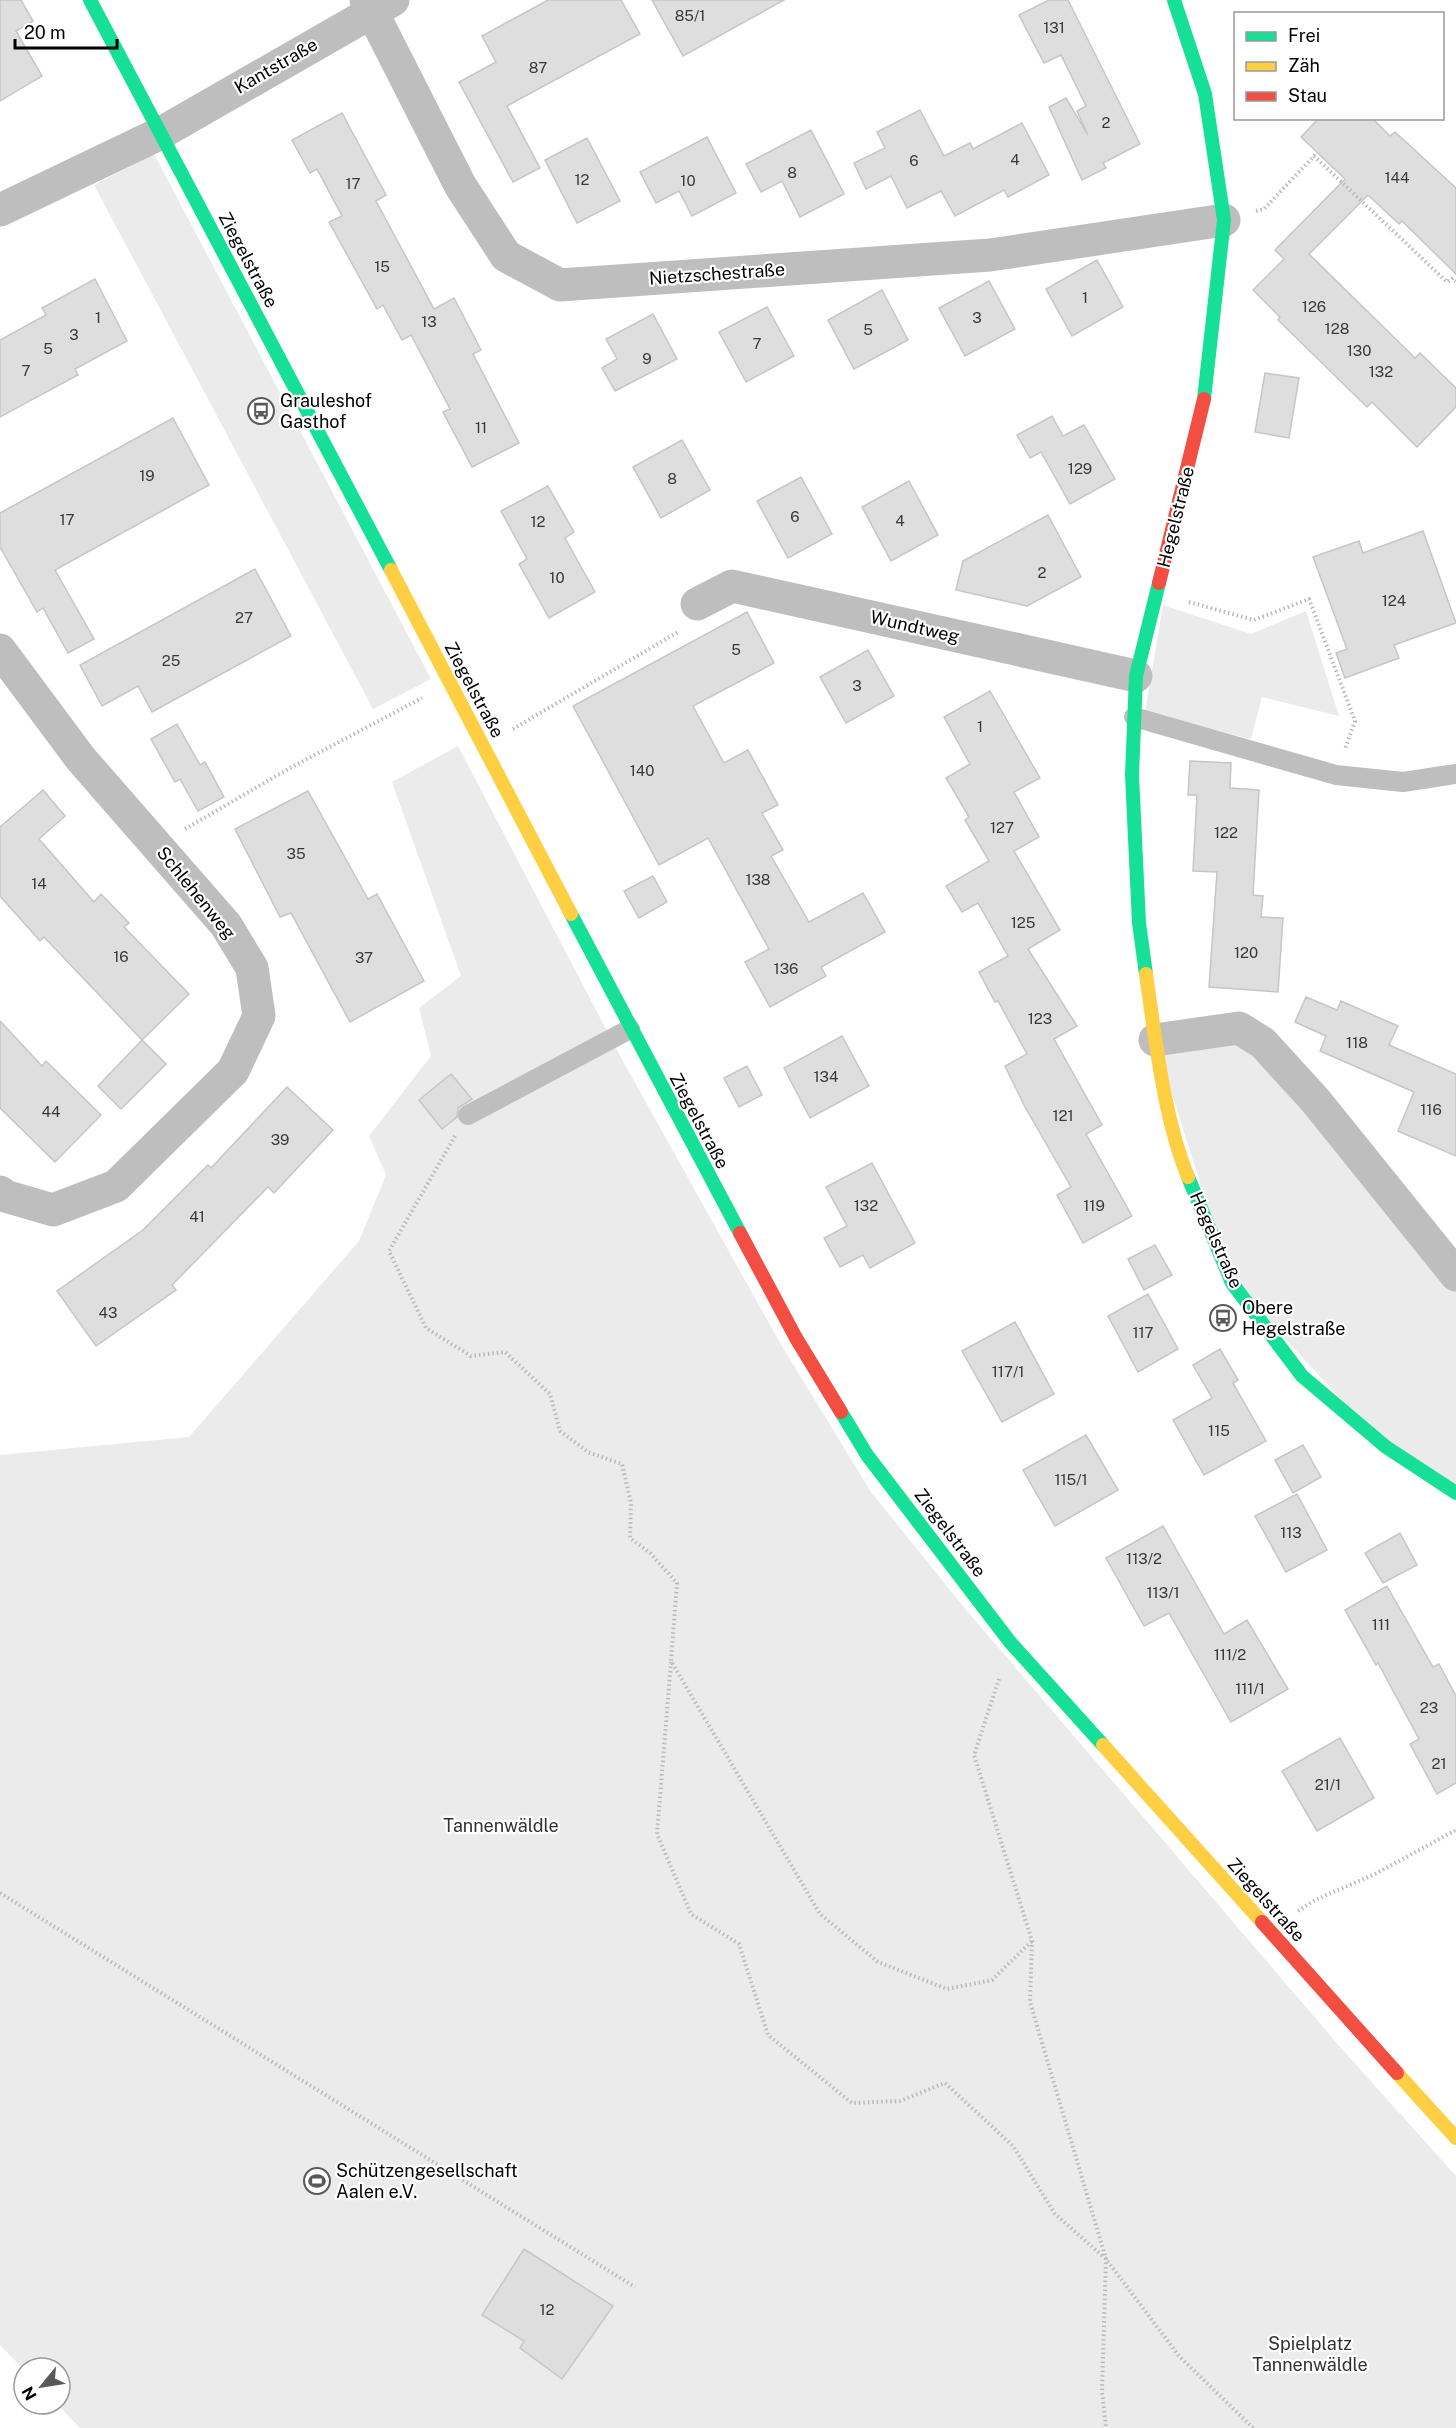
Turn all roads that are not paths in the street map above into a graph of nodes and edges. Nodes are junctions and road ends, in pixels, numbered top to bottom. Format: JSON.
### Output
{"nodes":[{"id":1,"x":90,"y":0,"type":"edge"},
{"id":2,"x":1174,"y":0,"type":"edge"},
{"id":3,"x":377,"y":3,"type":"edge"},
{"id":4,"x":160,"y":133,"type":"junction"},
{"id":5,"x":0,"y":210,"type":"edge"},
{"id":6,"x":1224,"y":219,"type":"junction"},
{"id":7,"x":698,"y":604,"type":"road end"},
{"id":8,"x":0,"y":650,"type":"edge"},
{"id":9,"x":1136,"y":676,"type":"junction"},
{"id":10,"x":1134,"y":717,"type":"junction"},
{"id":11,"x":1456,"y":774,"type":"edge"},
{"id":12,"x":630,"y":1029,"type":"junction"},
{"id":13,"x":1155,"y":1040,"type":"junction"},
{"id":14,"x":468,"y":1115,"type":"road end"},
{"id":15,"x":0,"y":1192,"type":"edge"},
{"id":16,"x":1456,"y":1275,"type":"edge"},
{"id":17,"x":1456,"y":1492,"type":"edge"},
{"id":18,"x":1456,"y":2138,"type":"edge"}],
"edges":[{"from":1,"to":4,"type":"main road","name":"Ziegelstraße"},
{"from":2,"to":6,"type":"main road","name":"Hegelstraße"},
{"from":3,"to":4,"type":"street","name":"Kantstraße"},
{"from":3,"to":6,"type":"street","name":"Nietzschestraße"},
{"from":4,"to":5,"type":"street","name":"Kantstraße"},
{"from":4,"to":12,"type":"main road","name":"Ziegelstraße"},
{"from":6,"to":9,"type":"main road","name":"Hegelstraße"},
{"from":7,"to":9,"type":"street","name":"Wundtweg"},
{"from":8,"to":15,"type":"street","name":"Schlehenweg"},
{"from":9,"to":10,"type":"main road","name":"Hegelstraße"},
{"from":10,"to":11,"type":"lane"},
{"from":10,"to":13,"type":"main road","name":"Hegelstraße"},
{"from":12,"to":14,"type":"lane"},
{"from":12,"to":18,"type":"main road","name":"Ziegelstraße"},
{"from":13,"to":16,"type":"street"},
{"from":13,"to":17,"type":"main road","name":"Hegelstraße"}]}
